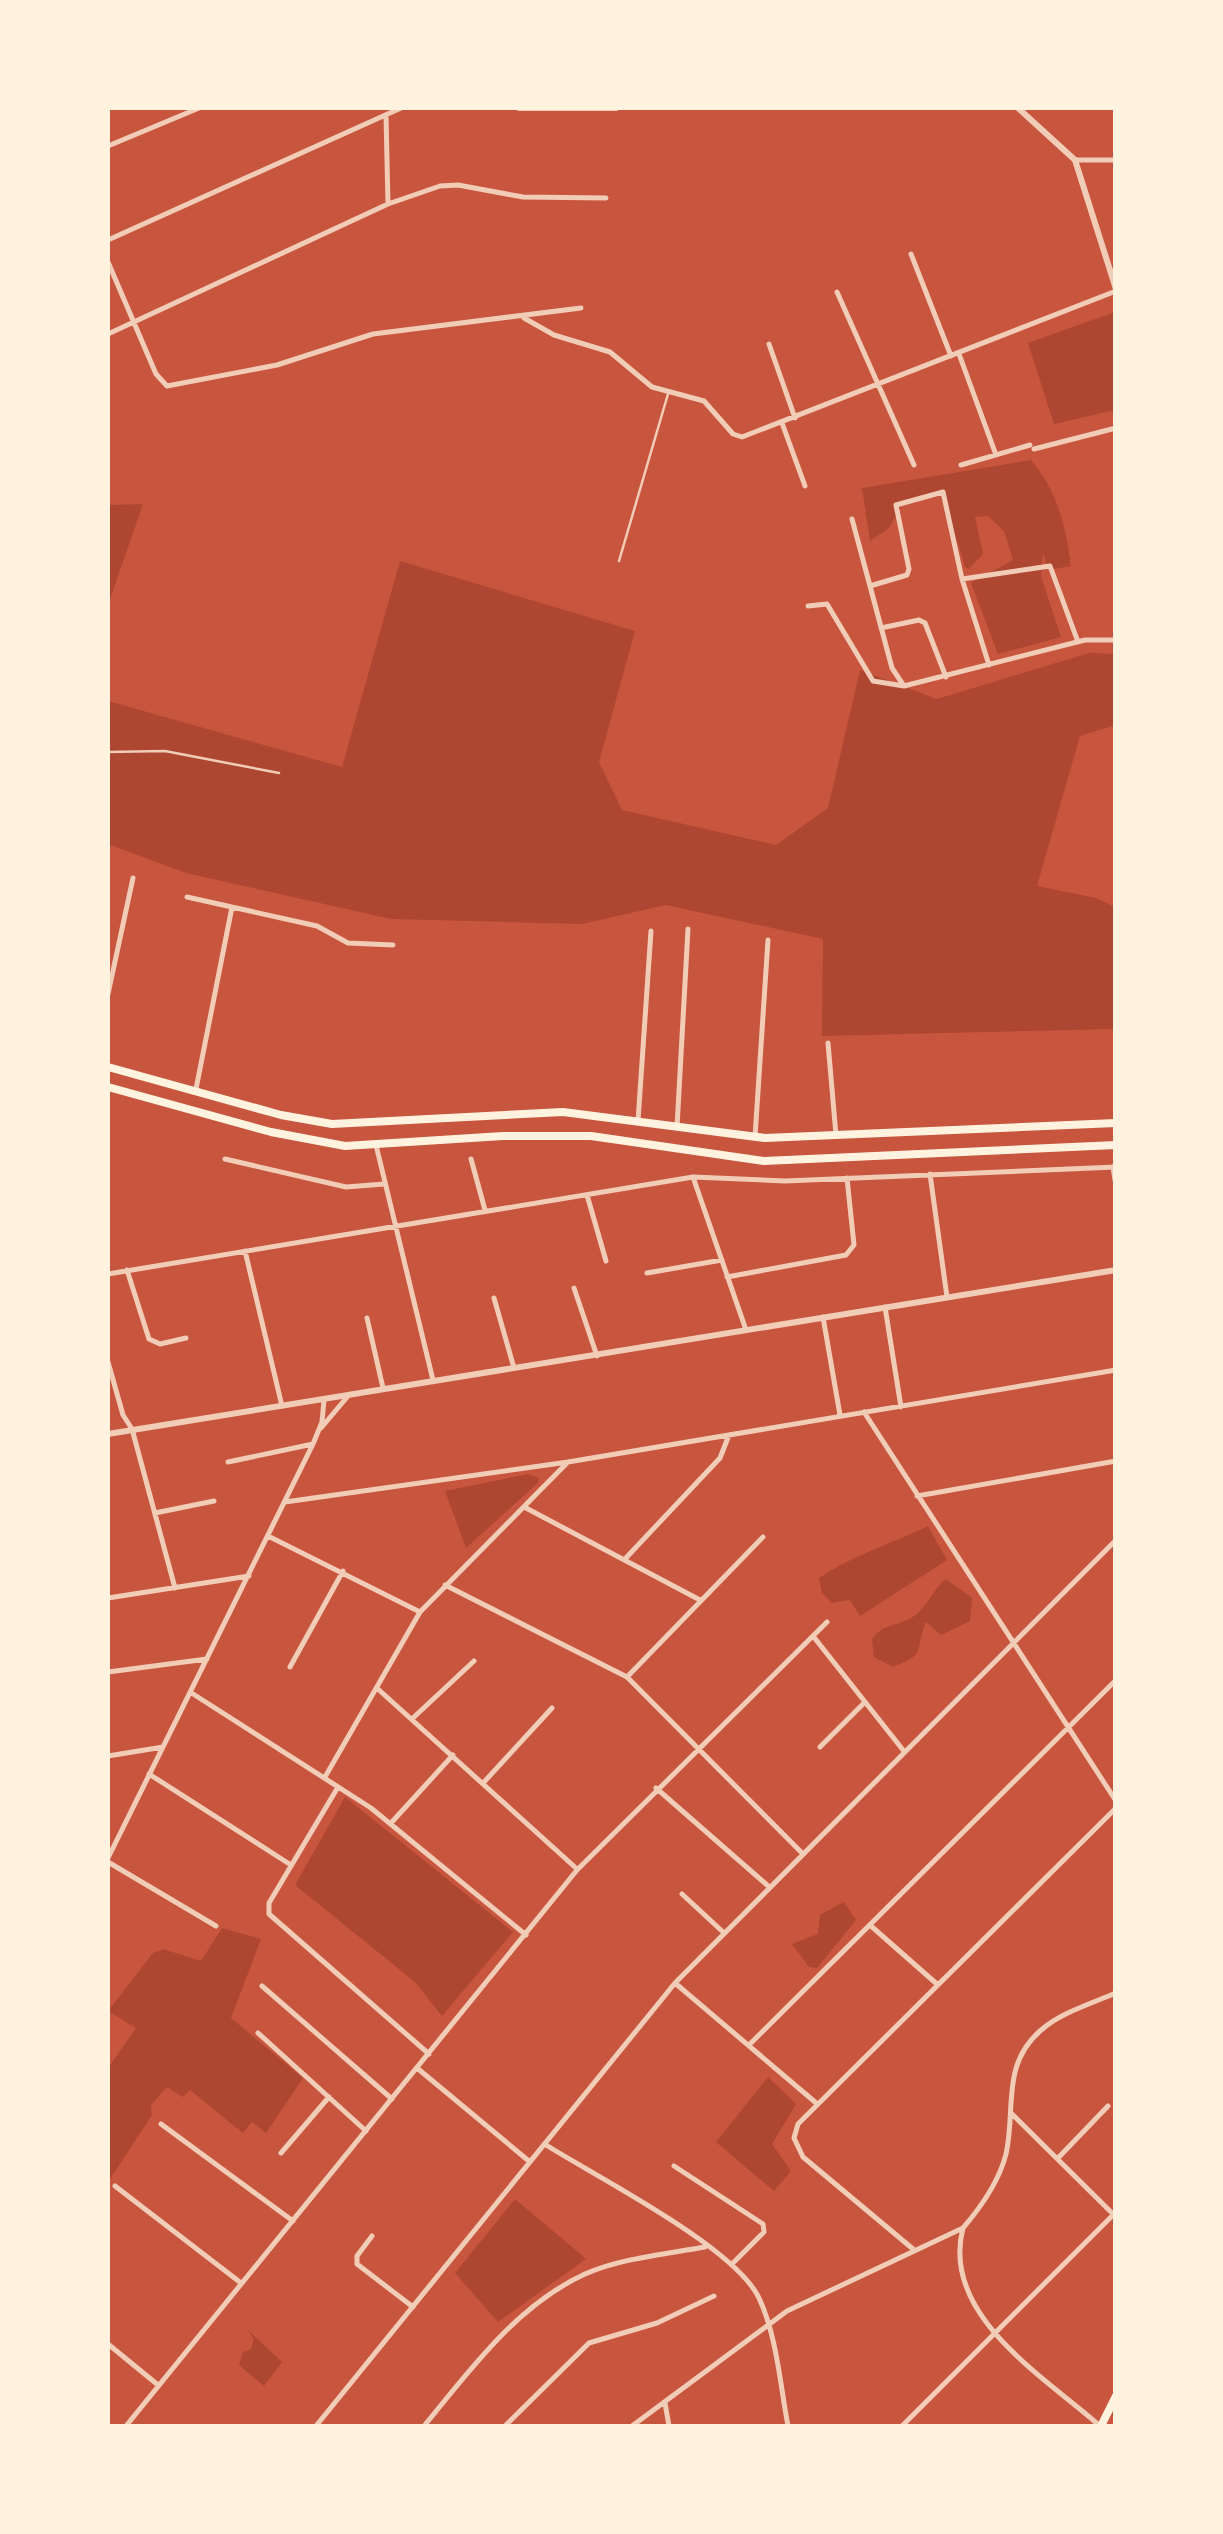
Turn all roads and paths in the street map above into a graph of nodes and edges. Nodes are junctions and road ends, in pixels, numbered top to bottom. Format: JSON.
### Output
{"nodes":[{"id":1,"x":198,"y":108,"type":"edge"},
{"id":2,"x":402,"y":108,"type":"edge"},
{"id":3,"x":519,"y":108,"type":"edge"},
{"id":4,"x":616,"y":108,"type":"edge"},
{"id":5,"x":1018,"y":108,"type":"edge"},
{"id":6,"x":386,"y":115,"type":"junction"},
{"id":7,"x":108,"y":146,"type":"edge"},
{"id":8,"x":1075,"y":160,"type":"junction"},
{"id":9,"x":1116,"y":160,"type":"edge"},
{"id":10,"x":606,"y":198,"type":"dead end"},
{"id":11,"x":388,"y":204,"type":"junction"},
{"id":12,"x":108,"y":240,"type":"edge"},
{"id":13,"x":911,"y":254,"type":"dead end"},
{"id":14,"x":108,"y":262,"type":"edge"},
{"id":15,"x":1116,"y":290,"type":"edge"},
{"id":16,"x":837,"y":292,"type":"dead end"},
{"id":17,"x":580,"y":308,"type":"dead end"},
{"id":18,"x":524,"y":318,"type":"junction"},
{"id":19,"x":135,"y":323,"type":"junction"},
{"id":20,"x":108,"y":334,"type":"edge"},
{"id":21,"x":769,"y":344,"type":"dead end"},
{"id":22,"x":955,"y":355,"type":"junction"},
{"id":23,"x":878,"y":385,"type":"junction"},
{"id":24,"x":668,"y":392,"type":"junction"},
{"id":25,"x":795,"y":418,"type":"junction"},
{"id":26,"x":782,"y":423,"type":"junction"},
{"id":27,"x":1116,"y":428,"type":"edge"},
{"id":28,"x":996,"y":455,"type":"junction"},
{"id":29,"x":961,"y":465,"type":"dead end"},
{"id":30,"x":914,"y":466,"type":"dead end"},
{"id":31,"x":805,"y":486,"type":"dead end"},
{"id":32,"x":852,"y":519,"type":"dead end"},
{"id":33,"x":619,"y":561,"type":"dead end"},
{"id":34,"x":962,"y":579,"type":"junction"},
{"id":35,"x":870,"y":586,"type":"junction"},
{"id":36,"x":808,"y":606,"type":"dead end"},
{"id":37,"x":881,"y":628,"type":"junction"},
{"id":38,"x":1116,"y":640,"type":"edge"},
{"id":39,"x":1078,"y":642,"type":"junction"},
{"id":40,"x":990,"y":665,"type":"junction"},
{"id":41,"x":946,"y":678,"type":"junction"},
{"id":42,"x":904,"y":686,"type":"junction"},
{"id":43,"x":108,"y":752,"type":"edge"},
{"id":44,"x":279,"y":773,"type":"dead end"},
{"id":45,"x":133,"y":878,"type":"dead end"},
{"id":46,"x":187,"y":897,"type":"dead end"},
{"id":47,"x":232,"y":908,"type":"junction"},
{"id":48,"x":688,"y":929,"type":"dead end"},
{"id":49,"x":651,"y":931,"type":"dead end"},
{"id":50,"x":768,"y":940,"type":"dead end"},
{"id":51,"x":393,"y":945,"type":"dead end"},
{"id":52,"x":108,"y":994,"type":"edge"},
{"id":53,"x":828,"y":1043,"type":"dead end"},
{"id":54,"x":108,"y":1068,"type":"edge"},
{"id":55,"x":108,"y":1087,"type":"edge"},
{"id":56,"x":196,"y":1089,"type":"junction"},
{"id":57,"x":638,"y":1121,"type":"junction"},
{"id":58,"x":1116,"y":1123,"type":"edge"},
{"id":59,"x":677,"y":1127,"type":"junction"},
{"id":60,"x":930,"y":1130,"type":"junction"},
{"id":61,"x":836,"y":1135,"type":"junction"},
{"id":62,"x":755,"y":1138,"type":"junction"},
{"id":63,"x":376,"y":1145,"type":"junction"},
{"id":64,"x":1116,"y":1146,"type":"edge"},
{"id":65,"x":931,"y":1155,"type":"junction"},
{"id":66,"x":471,"y":1159,"type":"dead end"},
{"id":67,"x":225,"y":1160,"type":"dead end"},
{"id":68,"x":1114,"y":1167,"type":"edge"},
{"id":69,"x":930,"y":1174,"type":"junction"},
{"id":70,"x":693,"y":1177,"type":"junction"},
{"id":71,"x":847,"y":1178,"type":"junction"},
{"id":72,"x":384,"y":1184,"type":"junction"},
{"id":73,"x":1116,"y":1186,"type":"edge"},
{"id":74,"x":587,"y":1195,"type":"junction"},
{"id":75,"x":486,"y":1210,"type":"junction"},
{"id":76,"x":396,"y":1226,"type":"junction"},
{"id":77,"x":245,"y":1251,"type":"junction"},
{"id":78,"x":722,"y":1260,"type":"junction"},
{"id":79,"x":606,"y":1262,"type":"dead end"},
{"id":80,"x":127,"y":1270,"type":"junction"},
{"id":81,"x":1116,"y":1270,"type":"edge"},
{"id":82,"x":648,"y":1273,"type":"dead end"},
{"id":83,"x":108,"y":1274,"type":"edge"},
{"id":84,"x":728,"y":1277,"type":"junction"},
{"id":85,"x":574,"y":1288,"type":"dead end"},
{"id":86,"x":947,"y":1297,"type":"junction"},
{"id":87,"x":494,"y":1298,"type":"dead end"},
{"id":88,"x":886,"y":1307,"type":"junction"},
{"id":89,"x":824,"y":1317,"type":"junction"},
{"id":90,"x":366,"y":1318,"type":"dead end"},
{"id":91,"x":746,"y":1330,"type":"junction"},
{"id":92,"x":186,"y":1338,"type":"dead end"},
{"id":93,"x":597,"y":1356,"type":"junction"},
{"id":94,"x":108,"y":1362,"type":"edge"},
{"id":95,"x":514,"y":1370,"type":"junction"},
{"id":96,"x":1116,"y":1370,"type":"edge"},
{"id":97,"x":434,"y":1384,"type":"junction"},
{"id":98,"x":383,"y":1391,"type":"junction"},
{"id":99,"x":348,"y":1396,"type":"junction"},
{"id":100,"x":324,"y":1400,"type":"junction"},
{"id":101,"x":282,"y":1406,"type":"junction"},
{"id":102,"x":901,"y":1406,"type":"junction"},
{"id":103,"x":864,"y":1412,"type":"junction"},
{"id":104,"x":840,"y":1415,"type":"junction"},
{"id":105,"x":132,"y":1428,"type":"junction"},
{"id":106,"x":320,"y":1430,"type":"junction"},
{"id":107,"x":108,"y":1434,"type":"edge"},
{"id":108,"x":729,"y":1435,"type":"junction"},
{"id":109,"x":313,"y":1444,"type":"junction"},
{"id":110,"x":1116,"y":1460,"type":"edge"},
{"id":111,"x":228,"y":1462,"type":"dead end"},
{"id":112,"x":568,"y":1462,"type":"junction"},
{"id":113,"x":916,"y":1496,"type":"junction"},
{"id":114,"x":214,"y":1501,"type":"dead end"},
{"id":115,"x":286,"y":1502,"type":"junction"},
{"id":116,"x":526,"y":1508,"type":"junction"},
{"id":117,"x":155,"y":1513,"type":"junction"},
{"id":118,"x":268,"y":1536,"type":"junction"},
{"id":119,"x":764,"y":1537,"type":"dead end"},
{"id":120,"x":1116,"y":1540,"type":"edge"},
{"id":121,"x":624,"y":1560,"type":"junction"},
{"id":122,"x":343,"y":1572,"type":"junction"},
{"id":123,"x":248,"y":1576,"type":"junction"},
{"id":124,"x":445,"y":1586,"type":"junction"},
{"id":125,"x":175,"y":1588,"type":"junction"},
{"id":126,"x":108,"y":1598,"type":"edge"},
{"id":127,"x":700,"y":1600,"type":"junction"},
{"id":128,"x":420,"y":1612,"type":"junction"},
{"id":129,"x":827,"y":1622,"type":"dead end"},
{"id":130,"x":813,"y":1636,"type":"junction"},
{"id":131,"x":1013,"y":1646,"type":"junction"},
{"id":132,"x":207,"y":1659,"type":"junction"},
{"id":133,"x":474,"y":1661,"type":"dead end"},
{"id":134,"x":290,"y":1667,"type":"dead end"},
{"id":135,"x":108,"y":1672,"type":"edge"},
{"id":136,"x":627,"y":1677,"type":"junction"},
{"id":137,"x":1116,"y":1680,"type":"edge"},
{"id":138,"x":379,"y":1690,"type":"junction"},
{"id":139,"x":190,"y":1692,"type":"junction"},
{"id":140,"x":863,"y":1704,"type":"junction"},
{"id":141,"x":552,"y":1708,"type":"dead end"},
{"id":142,"x":414,"y":1718,"type":"junction"},
{"id":143,"x":1067,"y":1729,"type":"junction"},
{"id":144,"x":163,"y":1747,"type":"junction"},
{"id":145,"x":698,"y":1747,"type":"junction"},
{"id":146,"x":820,"y":1747,"type":"dead end"},
{"id":147,"x":903,"y":1750,"type":"junction"},
{"id":148,"x":454,"y":1755,"type":"junction"},
{"id":149,"x":108,"y":1756,"type":"edge"},
{"id":150,"x":149,"y":1774,"type":"junction"},
{"id":151,"x":324,"y":1778,"type":"junction"},
{"id":152,"x":484,"y":1782,"type":"junction"},
{"id":153,"x":338,"y":1787,"type":"junction"},
{"id":154,"x":656,"y":1788,"type":"junction"},
{"id":155,"x":1116,"y":1805,"type":"edge"},
{"id":156,"x":391,"y":1823,"type":"junction"},
{"id":157,"x":801,"y":1852,"type":"junction"},
{"id":158,"x":108,"y":1860,"type":"edge"},
{"id":159,"x":291,"y":1866,"type":"junction"},
{"id":160,"x":578,"y":1870,"type":"junction"},
{"id":161,"x":768,"y":1886,"type":"junction"},
{"id":162,"x":682,"y":1894,"type":"dead end"},
{"id":163,"x":216,"y":1926,"type":"dead end"},
{"id":164,"x":872,"y":1926,"type":"junction"},
{"id":165,"x":723,"y":1932,"type":"junction"},
{"id":166,"x":526,"y":1936,"type":"junction"},
{"id":167,"x":674,"y":1983,"type":"junction"},
{"id":168,"x":938,"y":1984,"type":"junction"},
{"id":169,"x":262,"y":1986,"type":"dead end"},
{"id":170,"x":1116,"y":1993,"type":"edge"},
{"id":171,"x":258,"y":2033,"type":"dead end"},
{"id":172,"x":750,"y":2044,"type":"junction"},
{"id":173,"x":429,"y":2054,"type":"junction"},
{"id":174,"x":417,"y":2068,"type":"junction"},
{"id":175,"x":328,"y":2097,"type":"junction"},
{"id":176,"x":392,"y":2099,"type":"junction"},
{"id":177,"x":815,"y":2102,"type":"junction"},
{"id":178,"x":1108,"y":2106,"type":"dead end"},
{"id":179,"x":1010,"y":2112,"type":"junction"},
{"id":180,"x":161,"y":2124,"type":"dead end"},
{"id":181,"x":366,"y":2131,"type":"junction"},
{"id":182,"x":545,"y":2145,"type":"junction"},
{"id":183,"x":282,"y":2153,"type":"dead end"},
{"id":184,"x":1058,"y":2157,"type":"junction"},
{"id":185,"x":530,"y":2162,"type":"junction"},
{"id":186,"x":674,"y":2166,"type":"dead end"},
{"id":187,"x":115,"y":2186,"type":"dead end"},
{"id":188,"x":1115,"y":2214,"type":"edge"},
{"id":189,"x":293,"y":2220,"type":"junction"},
{"id":190,"x":963,"y":2228,"type":"junction"},
{"id":191,"x":372,"y":2236,"type":"dead end"},
{"id":192,"x":708,"y":2246,"type":"junction"},
{"id":193,"x":913,"y":2249,"type":"junction"},
{"id":194,"x":732,"y":2264,"type":"junction"},
{"id":195,"x":242,"y":2284,"type":"junction"},
{"id":196,"x":714,"y":2296,"type":"dead end"},
{"id":197,"x":413,"y":2307,"type":"junction"},
{"id":198,"x":769,"y":2324,"type":"junction"},
{"id":199,"x":994,"y":2331,"type":"junction"},
{"id":200,"x":108,"y":2344,"type":"edge"},
{"id":201,"x":158,"y":2385,"type":"junction"},
{"id":202,"x":1116,"y":2396,"type":"edge"},
{"id":203,"x":664,"y":2403,"type":"junction"},
{"id":204,"x":126,"y":2426,"type":"edge"},
{"id":205,"x":316,"y":2426,"type":"edge"},
{"id":206,"x":424,"y":2426,"type":"edge"},
{"id":207,"x":504,"y":2426,"type":"edge"},
{"id":208,"x":632,"y":2426,"type":"edge"},
{"id":209,"x":669,"y":2426,"type":"edge"},
{"id":210,"x":788,"y":2426,"type":"edge"},
{"id":211,"x":902,"y":2426,"type":"edge"},
{"id":212,"x":1101,"y":2426,"type":"edge"}],
"edges":[{"from":1,"to":7,"type":"street"},
{"from":2,"to":6,"type":"street"},
{"from":3,"to":4,"type":"street"},
{"from":5,"to":8,"type":"street"},
{"from":6,"to":11,"type":"street"},
{"from":6,"to":12,"type":"street"},
{"from":8,"to":9,"type":"street"},
{"from":8,"to":15,"type":"street"},
{"from":10,"to":11,"type":"street"},
{"from":11,"to":19,"type":"street"},
{"from":13,"to":22,"type":"street"},
{"from":14,"to":19,"type":"street"},
{"from":15,"to":22,"type":"street"},
{"from":16,"to":23,"type":"street"},
{"from":17,"to":18,"type":"street"},
{"from":18,"to":19,"type":"street"},
{"from":18,"to":24,"type":"street"},
{"from":19,"to":20,"type":"street"},
{"from":21,"to":25,"type":"street"},
{"from":22,"to":23,"type":"street"},
{"from":22,"to":28,"type":"street"},
{"from":23,"to":25,"type":"street"},
{"from":23,"to":30,"type":"street"},
{"from":24,"to":26,"type":"street"},
{"from":24,"to":33,"type":"lane"},
{"from":25,"to":26,"type":"street"},
{"from":26,"to":31,"type":"street"},
{"from":27,"to":28,"type":"street"},
{"from":28,"to":29,"type":"street"},
{"from":32,"to":35,"type":"street"},
{"from":34,"to":35,"type":"street"},
{"from":34,"to":39,"type":"street"},
{"from":34,"to":40,"type":"street"},
{"from":35,"to":37,"type":"street"},
{"from":36,"to":42,"type":"street"},
{"from":37,"to":41,"type":"street"},
{"from":37,"to":42,"type":"street"},
{"from":38,"to":39,"type":"street"},
{"from":39,"to":40,"type":"street"},
{"from":40,"to":41,"type":"street"},
{"from":41,"to":42,"type":"street"},
{"from":43,"to":44,"type":"lane"},
{"from":45,"to":52,"type":"street"},
{"from":46,"to":47,"type":"street"},
{"from":47,"to":51,"type":"street"},
{"from":47,"to":56,"type":"street"},
{"from":48,"to":59,"type":"street"},
{"from":49,"to":57,"type":"street"},
{"from":50,"to":62,"type":"street"},
{"from":53,"to":61,"type":"street"},
{"from":54,"to":56,"type":"main road"},
{"from":55,"to":63,"type":"main road"},
{"from":56,"to":57,"type":"main road"},
{"from":57,"to":59,"type":"main road"},
{"from":58,"to":60,"type":"main road"},
{"from":59,"to":62,"type":"main road"},
{"from":60,"to":61,"type":"main road"},
{"from":60,"to":65,"type":"main road"},
{"from":61,"to":62,"type":"main road"},
{"from":63,"to":65,"type":"main road"},
{"from":63,"to":72,"type":"street"},
{"from":64,"to":65,"type":"main road"},
{"from":66,"to":75,"type":"street"},
{"from":67,"to":72,"type":"street"},
{"from":68,"to":69,"type":"street"},
{"from":68,"to":73,"type":"street"},
{"from":69,"to":71,"type":"street"},
{"from":69,"to":86,"type":"street"},
{"from":70,"to":71,"type":"street"},
{"from":70,"to":74,"type":"street"},
{"from":70,"to":78,"type":"street"},
{"from":71,"to":84,"type":"street"},
{"from":72,"to":76,"type":"street"},
{"from":74,"to":75,"type":"street"},
{"from":74,"to":79,"type":"street"},
{"from":75,"to":76,"type":"street"},
{"from":76,"to":77,"type":"street"},
{"from":76,"to":97,"type":"street"},
{"from":77,"to":80,"type":"street"},
{"from":77,"to":101,"type":"street"},
{"from":78,"to":82,"type":"street"},
{"from":78,"to":84,"type":"street"},
{"from":80,"to":83,"type":"street"},
{"from":80,"to":92,"type":"street"},
{"from":81,"to":86,"type":"street"},
{"from":84,"to":91,"type":"street"},
{"from":85,"to":93,"type":"street"},
{"from":86,"to":88,"type":"street"},
{"from":87,"to":95,"type":"street"},
{"from":88,"to":89,"type":"street"},
{"from":88,"to":102,"type":"street"},
{"from":89,"to":91,"type":"street"},
{"from":89,"to":104,"type":"street"},
{"from":90,"to":98,"type":"street"},
{"from":91,"to":93,"type":"street"},
{"from":93,"to":95,"type":"street"},
{"from":94,"to":105,"type":"street"},
{"from":95,"to":97,"type":"street"},
{"from":96,"to":102,"type":"street"},
{"from":97,"to":98,"type":"street"},
{"from":98,"to":99,"type":"street"},
{"from":99,"to":100,"type":"street"},
{"from":99,"to":106,"type":"street"},
{"from":100,"to":101,"type":"street"},
{"from":100,"to":106,"type":"street"},
{"from":101,"to":105,"type":"street"},
{"from":102,"to":103,"type":"street"},
{"from":103,"to":104,"type":"street"},
{"from":103,"to":113,"type":"street"},
{"from":104,"to":108,"type":"street"},
{"from":105,"to":107,"type":"street"},
{"from":105,"to":117,"type":"street"},
{"from":106,"to":109,"type":"street"},
{"from":108,"to":112,"type":"street"},
{"from":108,"to":121,"type":"street"},
{"from":109,"to":111,"type":"street"},
{"from":109,"to":115,"type":"street"},
{"from":110,"to":113,"type":"street"},
{"from":112,"to":115,"type":"street"},
{"from":112,"to":116,"type":"street"},
{"from":113,"to":131,"type":"street"},
{"from":114,"to":117,"type":"street"},
{"from":115,"to":118,"type":"street"},
{"from":116,"to":121,"type":"street"},
{"from":116,"to":124,"type":"street"},
{"from":117,"to":125,"type":"street"},
{"from":118,"to":122,"type":"street"},
{"from":118,"to":123,"type":"street"},
{"from":119,"to":127,"type":"street"},
{"from":120,"to":131,"type":"street"},
{"from":121,"to":127,"type":"street"},
{"from":122,"to":128,"type":"street"},
{"from":122,"to":134,"type":"street"},
{"from":123,"to":125,"type":"street"},
{"from":123,"to":132,"type":"street"},
{"from":124,"to":128,"type":"street"},
{"from":124,"to":136,"type":"street"},
{"from":125,"to":126,"type":"street"},
{"from":127,"to":136,"type":"street"},
{"from":128,"to":138,"type":"street"},
{"from":129,"to":130,"type":"street"},
{"from":130,"to":140,"type":"street"},
{"from":130,"to":145,"type":"street"},
{"from":131,"to":143,"type":"street"},
{"from":131,"to":147,"type":"street"},
{"from":132,"to":135,"type":"street"},
{"from":132,"to":139,"type":"street"},
{"from":133,"to":142,"type":"street"},
{"from":136,"to":145,"type":"street"},
{"from":137,"to":143,"type":"street"},
{"from":138,"to":142,"type":"street"},
{"from":138,"to":151,"type":"street"},
{"from":139,"to":144,"type":"street"},
{"from":139,"to":151,"type":"street"},
{"from":140,"to":146,"type":"street"},
{"from":140,"to":147,"type":"street"},
{"from":141,"to":152,"type":"street"},
{"from":142,"to":148,"type":"street"},
{"from":143,"to":155,"type":"street"},
{"from":143,"to":164,"type":"street"},
{"from":144,"to":149,"type":"street"},
{"from":144,"to":150,"type":"street"},
{"from":145,"to":154,"type":"street"},
{"from":145,"to":157,"type":"street"},
{"from":147,"to":157,"type":"street"},
{"from":148,"to":152,"type":"street"},
{"from":148,"to":156,"type":"street"},
{"from":150,"to":158,"type":"street"},
{"from":150,"to":159,"type":"street"},
{"from":151,"to":153,"type":"street"},
{"from":152,"to":160,"type":"street"},
{"from":153,"to":156,"type":"street"},
{"from":153,"to":159,"type":"street"},
{"from":154,"to":160,"type":"street"},
{"from":154,"to":161,"type":"street"},
{"from":155,"to":168,"type":"street"},
{"from":156,"to":166,"type":"street"},
{"from":157,"to":161,"type":"street"},
{"from":158,"to":163,"type":"street"},
{"from":159,"to":173,"type":"street"},
{"from":160,"to":166,"type":"street"},
{"from":161,"to":165,"type":"street"},
{"from":162,"to":165,"type":"street"},
{"from":164,"to":168,"type":"street"},
{"from":164,"to":172,"type":"street"},
{"from":165,"to":167,"type":"street"},
{"from":166,"to":173,"type":"street"},
{"from":167,"to":172,"type":"street"},
{"from":167,"to":182,"type":"street"},
{"from":168,"to":177,"type":"street"},
{"from":169,"to":176,"type":"street"},
{"from":170,"to":179,"type":"street"},
{"from":171,"to":175,"type":"street"},
{"from":172,"to":177,"type":"street"},
{"from":173,"to":174,"type":"street"},
{"from":174,"to":176,"type":"street"},
{"from":174,"to":185,"type":"street"},
{"from":175,"to":181,"type":"street"},
{"from":175,"to":183,"type":"street"},
{"from":176,"to":181,"type":"street"},
{"from":177,"to":193,"type":"street"},
{"from":178,"to":184,"type":"street"},
{"from":179,"to":184,"type":"street"},
{"from":179,"to":190,"type":"street"},
{"from":180,"to":189,"type":"street"},
{"from":181,"to":189,"type":"street"},
{"from":182,"to":185,"type":"street"},
{"from":182,"to":192,"type":"street"},
{"from":184,"to":188,"type":"street"},
{"from":185,"to":197,"type":"street"},
{"from":186,"to":194,"type":"street"},
{"from":187,"to":195,"type":"street"},
{"from":188,"to":199,"type":"street"},
{"from":189,"to":195,"type":"street"},
{"from":190,"to":193,"type":"street"},
{"from":190,"to":199,"type":"street"},
{"from":191,"to":197,"type":"street"},
{"from":192,"to":194,"type":"street"},
{"from":192,"to":206,"type":"street"},
{"from":193,"to":198,"type":"street"},
{"from":194,"to":198,"type":"street"},
{"from":195,"to":201,"type":"street"},
{"from":196,"to":207,"type":"street"},
{"from":197,"to":205,"type":"street"},
{"from":198,"to":203,"type":"street"},
{"from":198,"to":210,"type":"street"},
{"from":199,"to":211,"type":"street"},
{"from":199,"to":212,"type":"street"},
{"from":200,"to":201,"type":"street"},
{"from":201,"to":204,"type":"street"},
{"from":202,"to":212,"type":"main road"},
{"from":203,"to":208,"type":"street"},
{"from":203,"to":209,"type":"street"}]}
